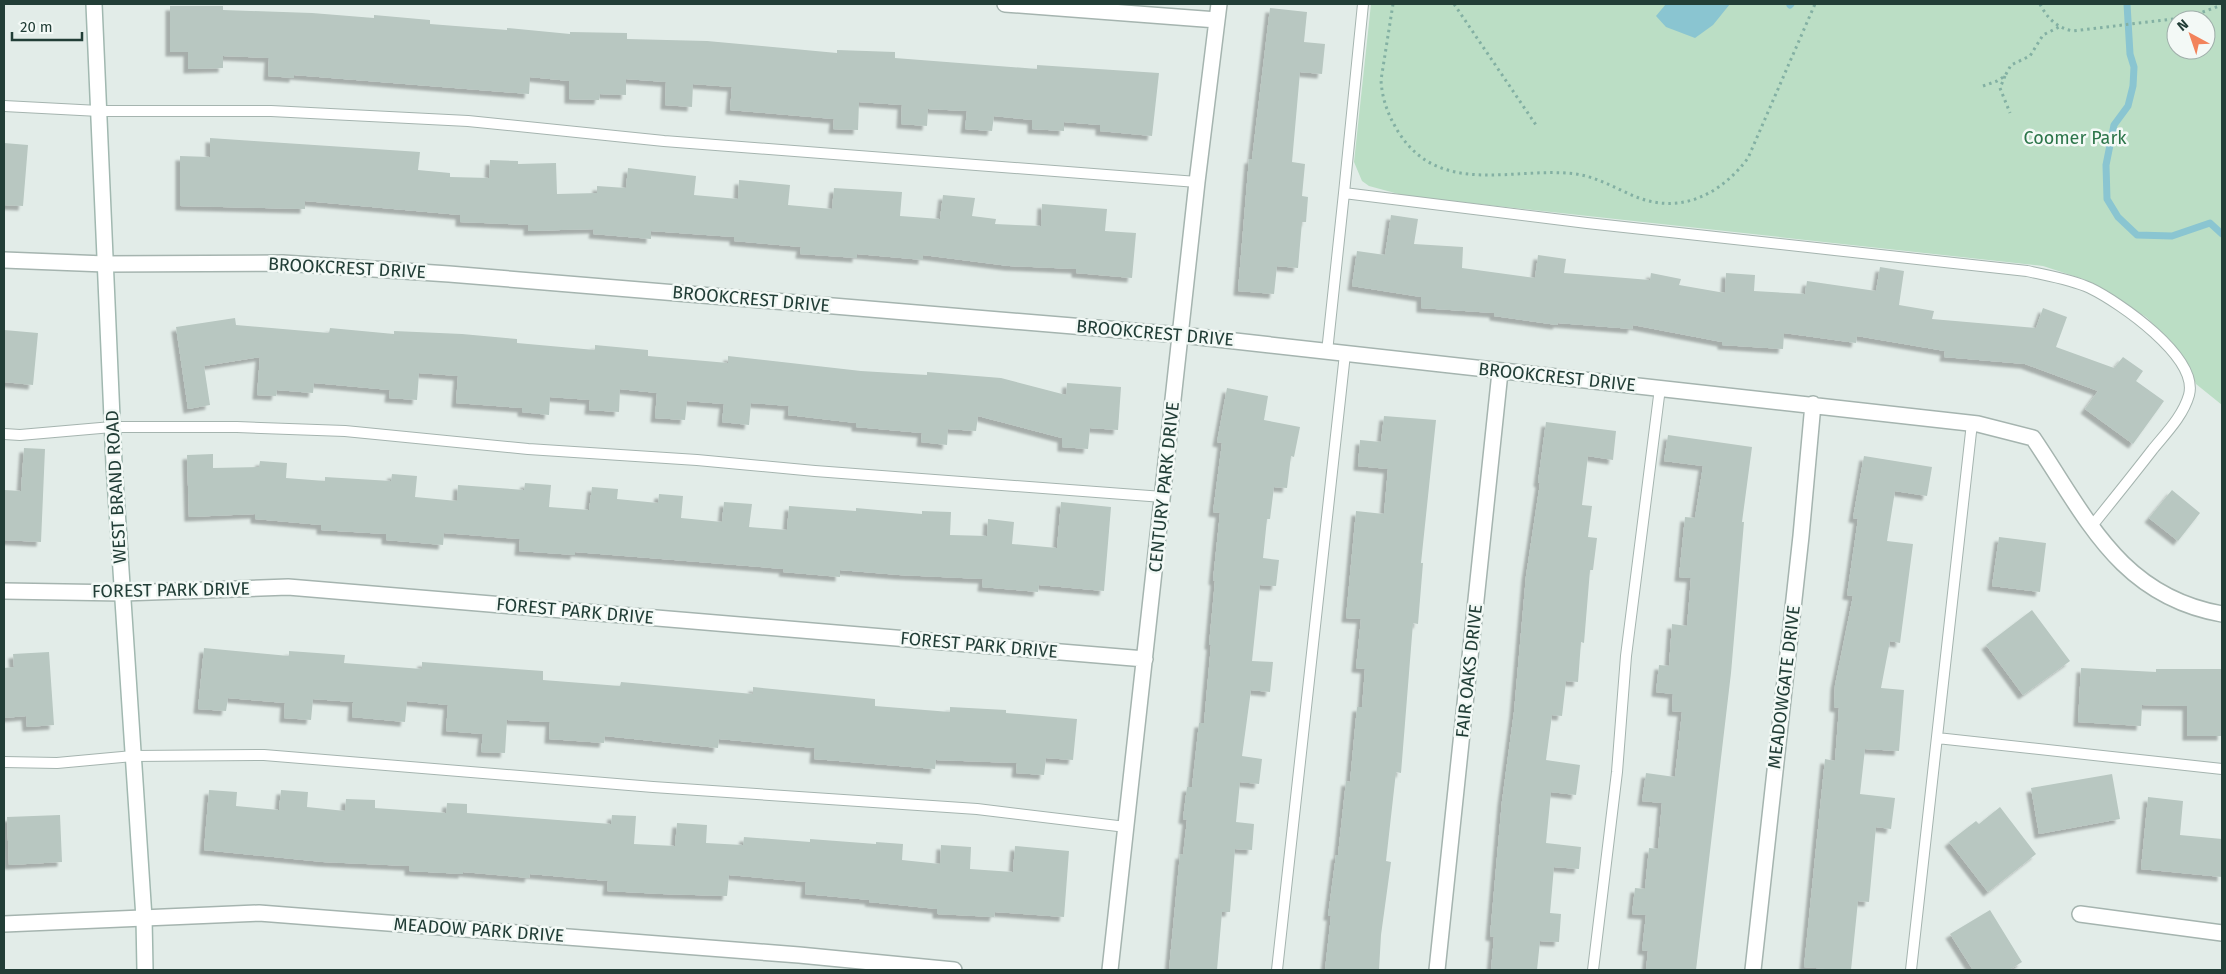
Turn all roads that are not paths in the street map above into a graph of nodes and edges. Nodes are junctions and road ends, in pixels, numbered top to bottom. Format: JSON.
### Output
{"nodes":[{"id":1,"x":94,"y":4,"type":"edge"},
{"id":2,"x":1005,"y":4,"type":"edge"},
{"id":3,"x":1219,"y":4,"type":"edge"},
{"id":4,"x":1363,"y":4,"type":"edge"},
{"id":5,"x":1217,"y":20,"type":"junction"},
{"id":6,"x":4,"y":106,"type":"edge"},
{"id":7,"x":98,"y":111,"type":"junction"},
{"id":8,"x":1196,"y":182,"type":"junction"},
{"id":9,"x":1344,"y":193,"type":"junction"},
{"id":10,"x":4,"y":260,"type":"edge"},
{"id":11,"x":106,"y":264,"type":"junction"},
{"id":12,"x":1181,"y":335,"type":"junction"},
{"id":13,"x":1327,"y":352,"type":"junction"},
{"id":14,"x":1346,"y":354,"type":"junction"},
{"id":15,"x":1500,"y":372,"type":"junction"},
{"id":16,"x":1660,"y":388,"type":"junction"},
{"id":17,"x":1813,"y":404,"type":"junction"},
{"id":18,"x":1972,"y":423,"type":"junction"},
{"id":19,"x":112,"y":427,"type":"junction"},
{"id":20,"x":4,"y":434,"type":"edge"},
{"id":21,"x":1163,"y":497,"type":"junction"},
{"id":22,"x":2092,"y":527,"type":"junction"},
{"id":23,"x":4,"y":591,"type":"edge"},
{"id":24,"x":123,"y":593,"type":"junction"},
{"id":25,"x":2222,"y":614,"type":"edge"},
{"id":26,"x":1145,"y":659,"type":"junction"},
{"id":27,"x":1936,"y":738,"type":"junction"},
{"id":28,"x":133,"y":756,"type":"junction"},
{"id":29,"x":4,"y":762,"type":"edge"},
{"id":30,"x":2222,"y":769,"type":"edge"},
{"id":31,"x":1126,"y":827,"type":"junction"},
{"id":32,"x":2080,"y":914,"type":"dead end"},
{"id":33,"x":144,"y":918,"type":"junction"},
{"id":34,"x":4,"y":924,"type":"edge"},
{"id":35,"x":2222,"y":932,"type":"edge"},
{"id":36,"x":145,"y":970,"type":"edge"},
{"id":37,"x":954,"y":970,"type":"edge"},
{"id":38,"x":1110,"y":970,"type":"edge"},
{"id":39,"x":1277,"y":970,"type":"edge"},
{"id":40,"x":1437,"y":970,"type":"edge"},
{"id":41,"x":1592,"y":970,"type":"edge"},
{"id":42,"x":1753,"y":970,"type":"edge"},
{"id":43,"x":1911,"y":970,"type":"edge"}],
"edges":[{"from":1,"to":7,"type":"street","name":"WEST BRAND ROAD"},
{"from":2,"to":5,"type":"street"},
{"from":3,"to":5,"type":"street","name":"CENTURY PARK DRIVE"},
{"from":4,"to":9,"type":"lane"},
{"from":5,"to":8,"type":"street","name":"CENTURY PARK DRIVE"},
{"from":6,"to":7,"type":"lane"},
{"from":7,"to":8,"type":"lane"},
{"from":7,"to":11,"type":"street","name":"WEST BRAND ROAD"},
{"from":8,"to":12,"type":"street","name":"CENTURY PARK DRIVE"},
{"from":9,"to":13,"type":"lane"},
{"from":9,"to":22,"type":"lane"},
{"from":10,"to":11,"type":"street","name":"BROOKCREST DRIVE"},
{"from":11,"to":12,"type":"street","name":"BROOKCREST DRIVE"},
{"from":11,"to":19,"type":"street","name":"WEST BRAND ROAD"},
{"from":12,"to":13,"type":"street","name":"BROOKCREST DRIVE"},
{"from":12,"to":21,"type":"street","name":"CENTURY PARK DRIVE"},
{"from":13,"to":14,"type":"street","name":"BROOKCREST DRIVE"},
{"from":14,"to":15,"type":"street","name":"BROOKCREST DRIVE"},
{"from":14,"to":39,"type":"lane"},
{"from":15,"to":16,"type":"street","name":"BROOKCREST DRIVE"},
{"from":15,"to":40,"type":"street","name":"FAIR OAKS DRIVE"},
{"from":16,"to":17,"type":"street","name":"BROOKCREST DRIVE"},
{"from":16,"to":41,"type":"lane"},
{"from":17,"to":18,"type":"street","name":"BROOKCREST DRIVE"},
{"from":17,"to":42,"type":"street","name":"MEADOWGATE DRIVE"},
{"from":18,"to":22,"type":"street","name":"BROOKCREST DRIVE"},
{"from":18,"to":27,"type":"lane"},
{"from":19,"to":20,"type":"lane"},
{"from":19,"to":21,"type":"lane"},
{"from":19,"to":24,"type":"street","name":"WEST BRAND ROAD"},
{"from":21,"to":26,"type":"street","name":"CENTURY PARK DRIVE"},
{"from":22,"to":25,"type":"street","name":"BROOKCREST DRIVE"},
{"from":23,"to":24,"type":"street","name":"FOREST PARK DRIVE"},
{"from":24,"to":26,"type":"street","name":"FOREST PARK DRIVE"},
{"from":24,"to":28,"type":"street","name":"WEST BRAND ROAD"},
{"from":26,"to":31,"type":"street","name":"CENTURY PARK DRIVE"},
{"from":27,"to":30,"type":"lane"},
{"from":27,"to":43,"type":"lane"},
{"from":28,"to":29,"type":"lane"},
{"from":28,"to":31,"type":"lane"},
{"from":28,"to":33,"type":"street","name":"WEST BRAND ROAD"},
{"from":31,"to":38,"type":"street","name":"CENTURY PARK DRIVE"},
{"from":32,"to":35,"type":"street"},
{"from":33,"to":34,"type":"street","name":"MEADOW PARK DRIVE"},
{"from":33,"to":36,"type":"street","name":"WEST BRAND ROAD"},
{"from":33,"to":37,"type":"street","name":"MEADOW PARK DRIVE"}]}
